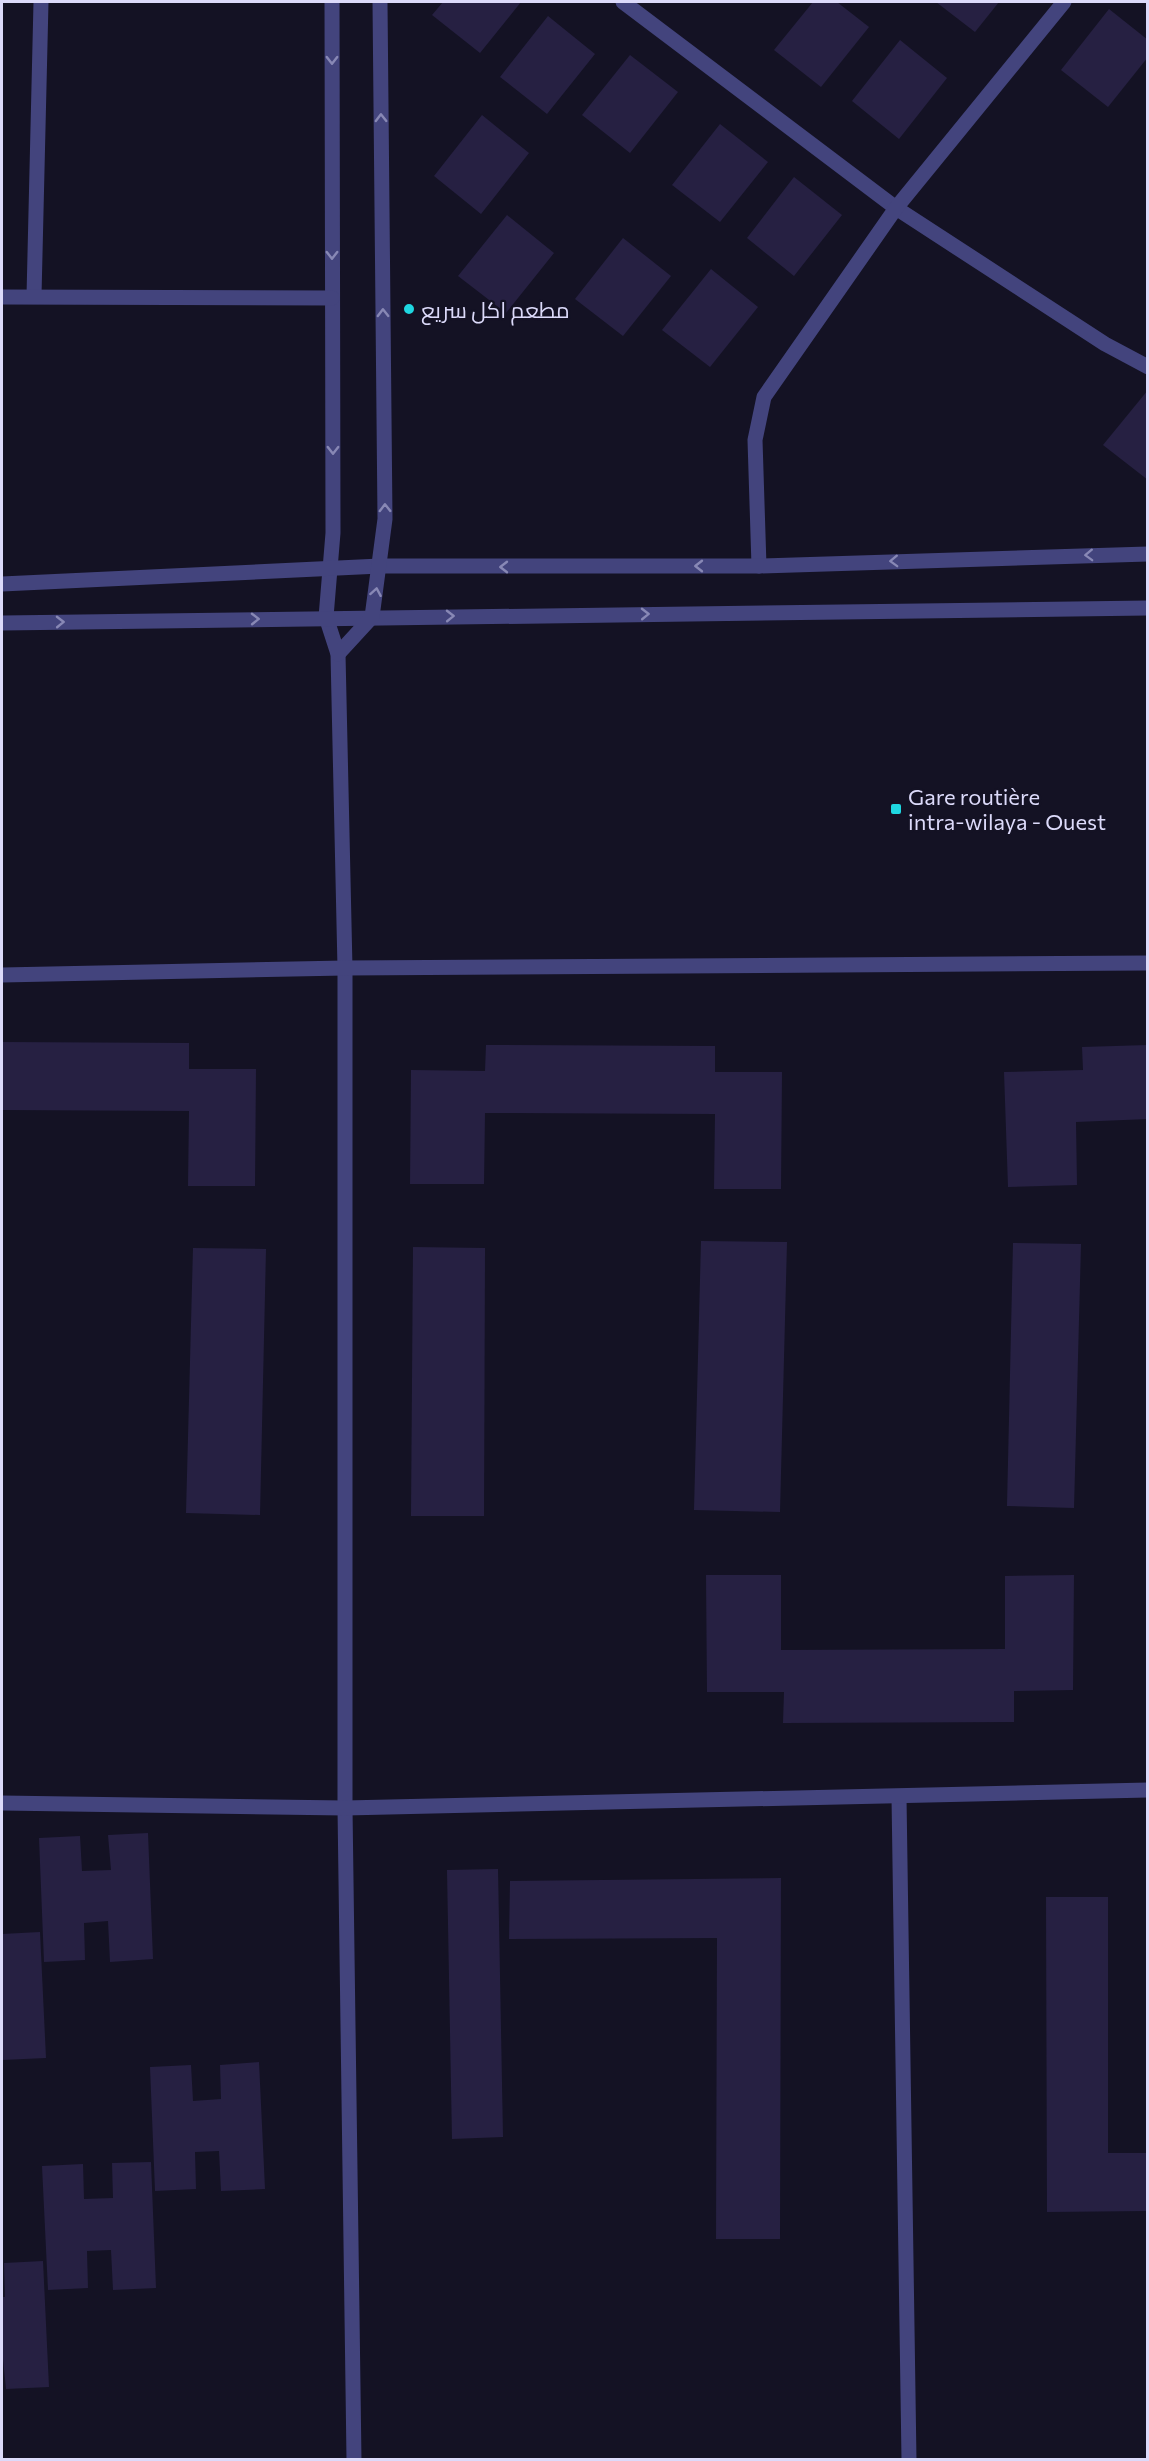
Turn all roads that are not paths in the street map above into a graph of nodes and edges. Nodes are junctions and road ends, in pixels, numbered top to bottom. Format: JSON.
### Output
{"nodes":[{"id":1,"x":41,"y":2,"type":"edge"},
{"id":2,"x":332,"y":2,"type":"edge"},
{"id":3,"x":380,"y":2,"type":"edge"},
{"id":4,"x":623,"y":2,"type":"edge"},
{"id":5,"x":1064,"y":2,"type":"edge"},
{"id":6,"x":896,"y":208,"type":"junction"},
{"id":7,"x":34,"y":296,"type":"junction"},
{"id":8,"x":2,"y":297,"type":"edge"},
{"id":9,"x":332,"y":298,"type":"junction"},
{"id":10,"x":1148,"y":367,"type":"edge"},
{"id":11,"x":1148,"y":554,"type":"edge"},
{"id":12,"x":380,"y":566,"type":"junction"},
{"id":13,"x":759,"y":566,"type":"junction"},
{"id":14,"x":329,"y":570,"type":"junction"},
{"id":15,"x":2,"y":584,"type":"edge"},
{"id":16,"x":1148,"y":608,"type":"edge"},
{"id":17,"x":326,"y":617,"type":"junction"},
{"id":18,"x":372,"y":617,"type":"junction"},
{"id":19,"x":2,"y":623,"type":"edge"},
{"id":20,"x":338,"y":654,"type":"junction"},
{"id":21,"x":1148,"y":963,"type":"edge"},
{"id":22,"x":345,"y":968,"type":"junction"},
{"id":23,"x":2,"y":975,"type":"edge"},
{"id":24,"x":1148,"y":1791,"type":"edge"},
{"id":25,"x":899,"y":1797,"type":"junction"},
{"id":26,"x":2,"y":1803,"type":"edge"},
{"id":27,"x":345,"y":1808,"type":"junction"},
{"id":28,"x":354,"y":2460,"type":"edge"},
{"id":29,"x":909,"y":2460,"type":"edge"}],
"edges":[{"from":1,"to":7,"type":"street"},
{"from":2,"to":9,"type":"street","one_way":true},
{"from":12,"to":3,"type":"street","one_way":true},
{"from":4,"to":6,"type":"street"},
{"from":5,"to":6,"type":"street"},
{"from":6,"to":10,"type":"street"},
{"from":6,"to":13,"type":"street"},
{"from":7,"to":8,"type":"street"},
{"from":7,"to":9,"type":"street"},
{"from":9,"to":14,"type":"street","one_way":true},
{"from":11,"to":13,"type":"street","one_way":true},
{"from":13,"to":12,"type":"street","one_way":true},
{"from":12,"to":14,"type":"street"},
{"from":18,"to":12,"type":"street","one_way":true},
{"from":14,"to":15,"type":"street"},
{"from":14,"to":17,"type":"street"},
{"from":18,"to":16,"type":"street","one_way":true},
{"from":17,"to":18,"type":"street"},
{"from":19,"to":17,"type":"street","one_way":true},
{"from":17,"to":20,"type":"street"},
{"from":18,"to":20,"type":"street"},
{"from":20,"to":22,"type":"street"},
{"from":21,"to":22,"type":"street"},
{"from":22,"to":23,"type":"street"},
{"from":22,"to":27,"type":"street"},
{"from":24,"to":25,"type":"street"},
{"from":25,"to":27,"type":"street"},
{"from":25,"to":29,"type":"street"},
{"from":26,"to":27,"type":"street"},
{"from":27,"to":28,"type":"street"}]}
